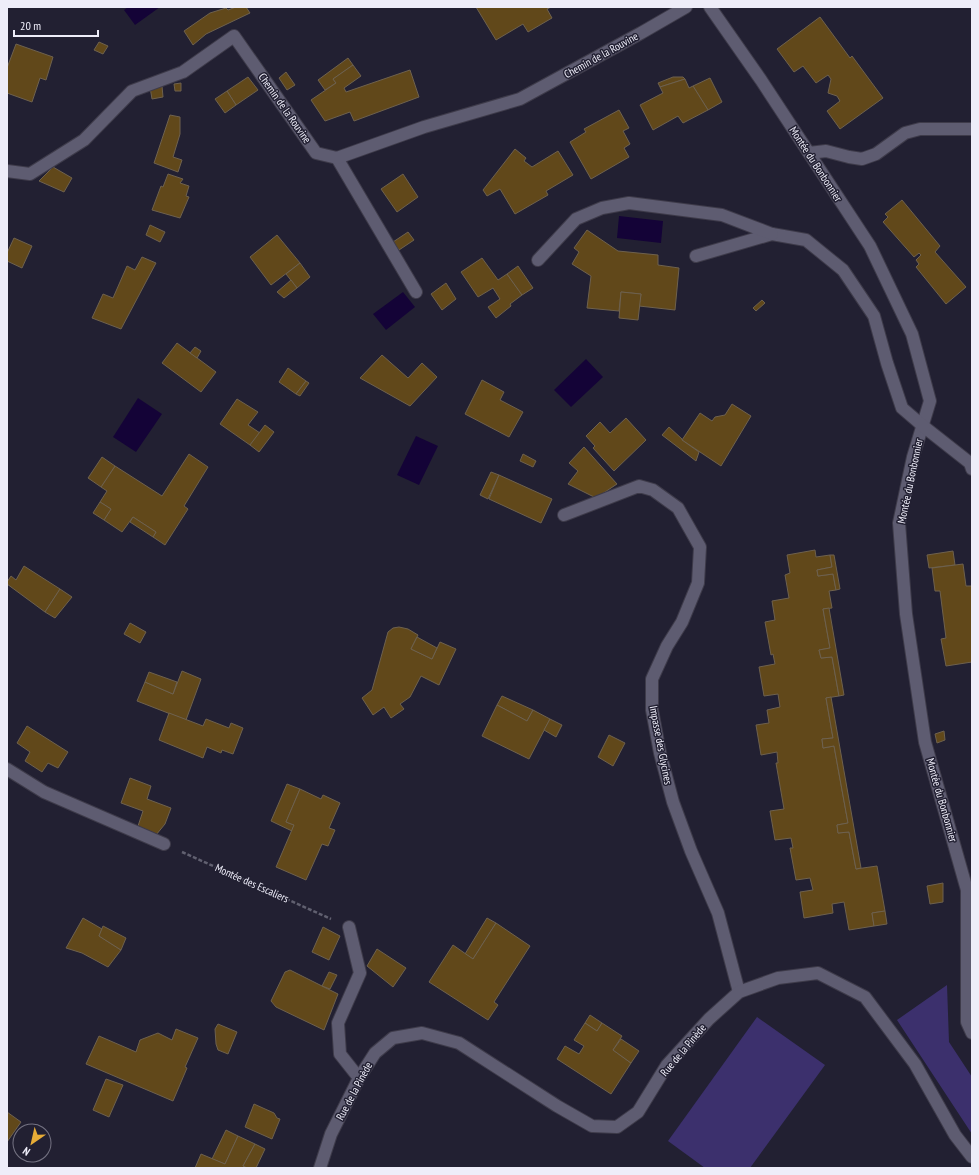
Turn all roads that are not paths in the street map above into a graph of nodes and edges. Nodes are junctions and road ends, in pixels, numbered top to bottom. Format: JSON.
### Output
{"nodes":[{"id":1,"x":686,"y":7,"type":"edge"},
{"id":2,"x":710,"y":7,"type":"edge"},
{"id":3,"x":972,"y":129,"type":"edge"},
{"id":4,"x":809,"y":153,"type":"junction"},
{"id":5,"x":337,"y":158,"type":"junction"},
{"id":6,"x":7,"y":171,"type":"edge"},
{"id":7,"x":772,"y":234,"type":"junction"},
{"id":8,"x":696,"y":256,"type":"dead end"},
{"id":9,"x":538,"y":260,"type":"dead end"},
{"id":10,"x":416,"y":292,"type":"dead end"},
{"id":11,"x":923,"y":426,"type":"junction"},
{"id":12,"x":972,"y":469,"type":"edge"},
{"id":13,"x":564,"y":515,"type":"dead end"},
{"id":14,"x":7,"y":769,"type":"edge"},
{"id":15,"x":164,"y":844,"type":"road end"},
{"id":16,"x":349,"y":927,"type":"road end"},
{"id":17,"x":739,"y":992,"type":"junction"},
{"id":18,"x":972,"y":1033,"type":"edge"},
{"id":19,"x":359,"y":1078,"type":"junction"},
{"id":20,"x":972,"y":1157,"type":"edge"},
{"id":21,"x":320,"y":1168,"type":"edge"}],
"edges":[{"from":1,"to":5,"type":"street","name":"Chemin de la Rouvine"},
{"from":2,"to":4,"type":"street","name":"Montée du Bonbonnier"},
{"from":3,"to":4,"type":"street"},
{"from":4,"to":11,"type":"street","name":"Montée du Bonbonnier"},
{"from":5,"to":6,"type":"street","name":"Chemin de la Rouvine"},
{"from":5,"to":10,"type":"street"},
{"from":7,"to":8,"type":"street"},
{"from":7,"to":9,"type":"street"},
{"from":7,"to":11,"type":"street"},
{"from":11,"to":12,"type":"street"},
{"from":11,"to":18,"type":"street","name":"Montée du Bonbonnier"},
{"from":13,"to":17,"type":"street","name":"Impasse des Glycines"},
{"from":14,"to":15,"type":"street"},
{"from":16,"to":19,"type":"street"},
{"from":17,"to":19,"type":"street","name":"Rue de la Pinède"},
{"from":17,"to":20,"type":"street","name":"Rue de la Pinède"},
{"from":19,"to":21,"type":"street","name":"Rue de la Pinède"}]}
